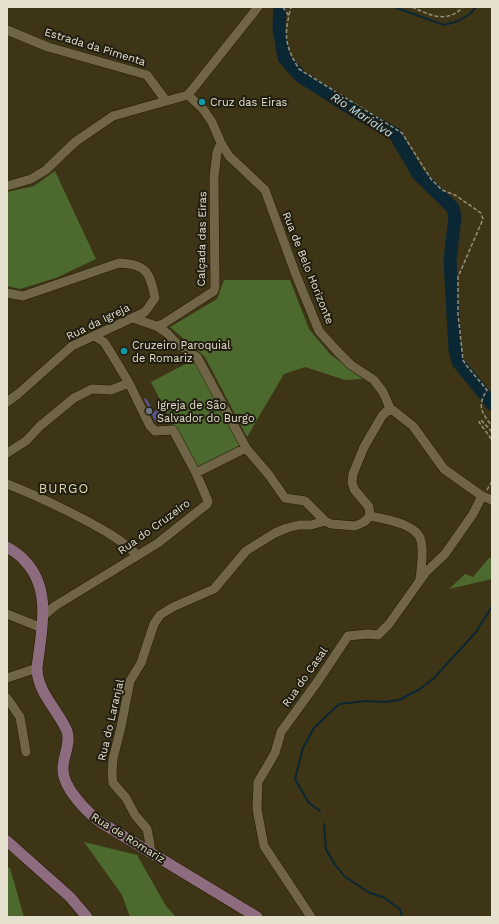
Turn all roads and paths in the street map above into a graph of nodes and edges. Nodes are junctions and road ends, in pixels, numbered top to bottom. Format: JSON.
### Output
{"nodes":[{"id":1,"x":258,"y":7,"type":"edge"},
{"id":2,"x":283,"y":7,"type":"edge"},
{"id":3,"x":291,"y":7,"type":"edge"},
{"id":4,"x":412,"y":7,"type":"edge"},
{"id":5,"x":463,"y":7,"type":"edge"},
{"id":6,"x":289,"y":16,"type":"junction"},
{"id":7,"x":7,"y":30,"type":"edge"},
{"id":8,"x":188,"y":96,"type":"junction"},
{"id":9,"x":166,"y":101,"type":"junction"},
{"id":10,"x":221,"y":143,"type":"junction"},
{"id":11,"x":7,"y":186,"type":"edge"},
{"id":12,"x":7,"y":293,"type":"edge"},
{"id":13,"x":133,"y":318,"type":"junction"},
{"id":14,"x":156,"y":326,"type":"junction"},
{"id":15,"x":94,"y":336,"type":"junction"},
{"id":16,"x":129,"y":383,"type":"junction"},
{"id":17,"x":7,"y":402,"type":"edge"},
{"id":18,"x":390,"y":408,"type":"junction"},
{"id":19,"x":492,"y":426,"type":"edge"},
{"id":20,"x":492,"y":432,"type":"edge"},
{"id":21,"x":492,"y":440,"type":"edge"},
{"id":22,"x":246,"y":448,"type":"junction"},
{"id":23,"x":7,"y":453,"type":"edge"},
{"id":24,"x":196,"y":473,"type":"junction"},
{"id":25,"x":7,"y":484,"type":"edge"},
{"id":26,"x":482,"y":496,"type":"junction"},
{"id":27,"x":492,"y":500,"type":"edge"},
{"id":28,"x":370,"y":516,"type":"junction"},
{"id":29,"x":324,"y":521,"type":"junction"},
{"id":30,"x":7,"y":547,"type":"edge"},
{"id":31,"x":137,"y":555,"type":"junction"},
{"id":32,"x":420,"y":581,"type":"junction"},
{"id":33,"x":7,"y":614,"type":"edge"},
{"id":34,"x":43,"y":616,"type":"junction"},
{"id":35,"x":42,"y":628,"type":"junction"},
{"id":36,"x":37,"y":668,"type":"junction"},
{"id":37,"x":7,"y":678,"type":"edge"},
{"id":38,"x":7,"y":698,"type":"edge"},
{"id":39,"x":26,"y":752,"type":"dead end"},
{"id":40,"x":7,"y":841,"type":"edge"},
{"id":41,"x":150,"y":852,"type":"junction"},
{"id":42,"x":87,"y":917,"type":"edge"},
{"id":43,"x":257,"y":917,"type":"edge"},
{"id":44,"x":311,"y":917,"type":"edge"}],
"edges":[{"from":1,"to":8,"type":"street"},
{"from":2,"to":6,"type":"path"},
{"from":3,"to":6,"type":"path"},
{"from":4,"to":5,"type":"path"},
{"from":6,"to":19,"type":"path"},
{"from":7,"to":9,"type":"street","name":"Estrada da Pimenta"},
{"from":8,"to":9,"type":"street"},
{"from":8,"to":10,"type":"street","name":"Rua de Belo Horizonte"},
{"from":9,"to":11,"type":"street"},
{"from":10,"to":14,"type":"street","name":"Calçada das Eiras"},
{"from":10,"to":18,"type":"street","name":"Rua de Belo Horizonte"},
{"from":12,"to":13,"type":"street","name":"Rua da Igreja"},
{"from":13,"to":14,"type":"street"},
{"from":13,"to":15,"type":"street","name":"Rua da Igreja"},
{"from":14,"to":22,"type":"street"},
{"from":15,"to":16,"type":"street"},
{"from":15,"to":17,"type":"street","name":"Rua da Igreja"},
{"from":16,"to":23,"type":"street"},
{"from":16,"to":24,"type":"street"},
{"from":18,"to":26,"type":"street","name":"Rua de Belo Horizonte"},
{"from":18,"to":28,"type":"street"},
{"from":20,"to":21,"type":"path"},
{"from":22,"to":24,"type":"street"},
{"from":22,"to":29,"type":"street"},
{"from":24,"to":31,"type":"street","name":"Rua do Cruzeiro"},
{"from":25,"to":31,"type":"street"},
{"from":26,"to":27,"type":"street","name":"Rua de Belo Horizonte"},
{"from":26,"to":32,"type":"street","name":"Rua do Casal"},
{"from":28,"to":29,"type":"street"},
{"from":28,"to":32,"type":"street"},
{"from":29,"to":41,"type":"street","name":"Rua do Laranjal"},
{"from":30,"to":34,"type":"main road","name":"Rua de Romariz"},
{"from":31,"to":34,"type":"street","name":"Rua do Cruzeiro"},
{"from":32,"to":44,"type":"street","name":"Rua do Casal"},
{"from":33,"to":35,"type":"street"},
{"from":34,"to":35,"type":"main road","name":"Rua de Romariz"},
{"from":35,"to":36,"type":"main road","name":"Rua de Romariz"},
{"from":36,"to":37,"type":"street"},
{"from":36,"to":41,"type":"main road","name":"Rua de Romariz"},
{"from":38,"to":39,"type":"street"},
{"from":40,"to":42,"type":"main road"},
{"from":41,"to":43,"type":"main road","name":"Rua de Romariz"}]}
